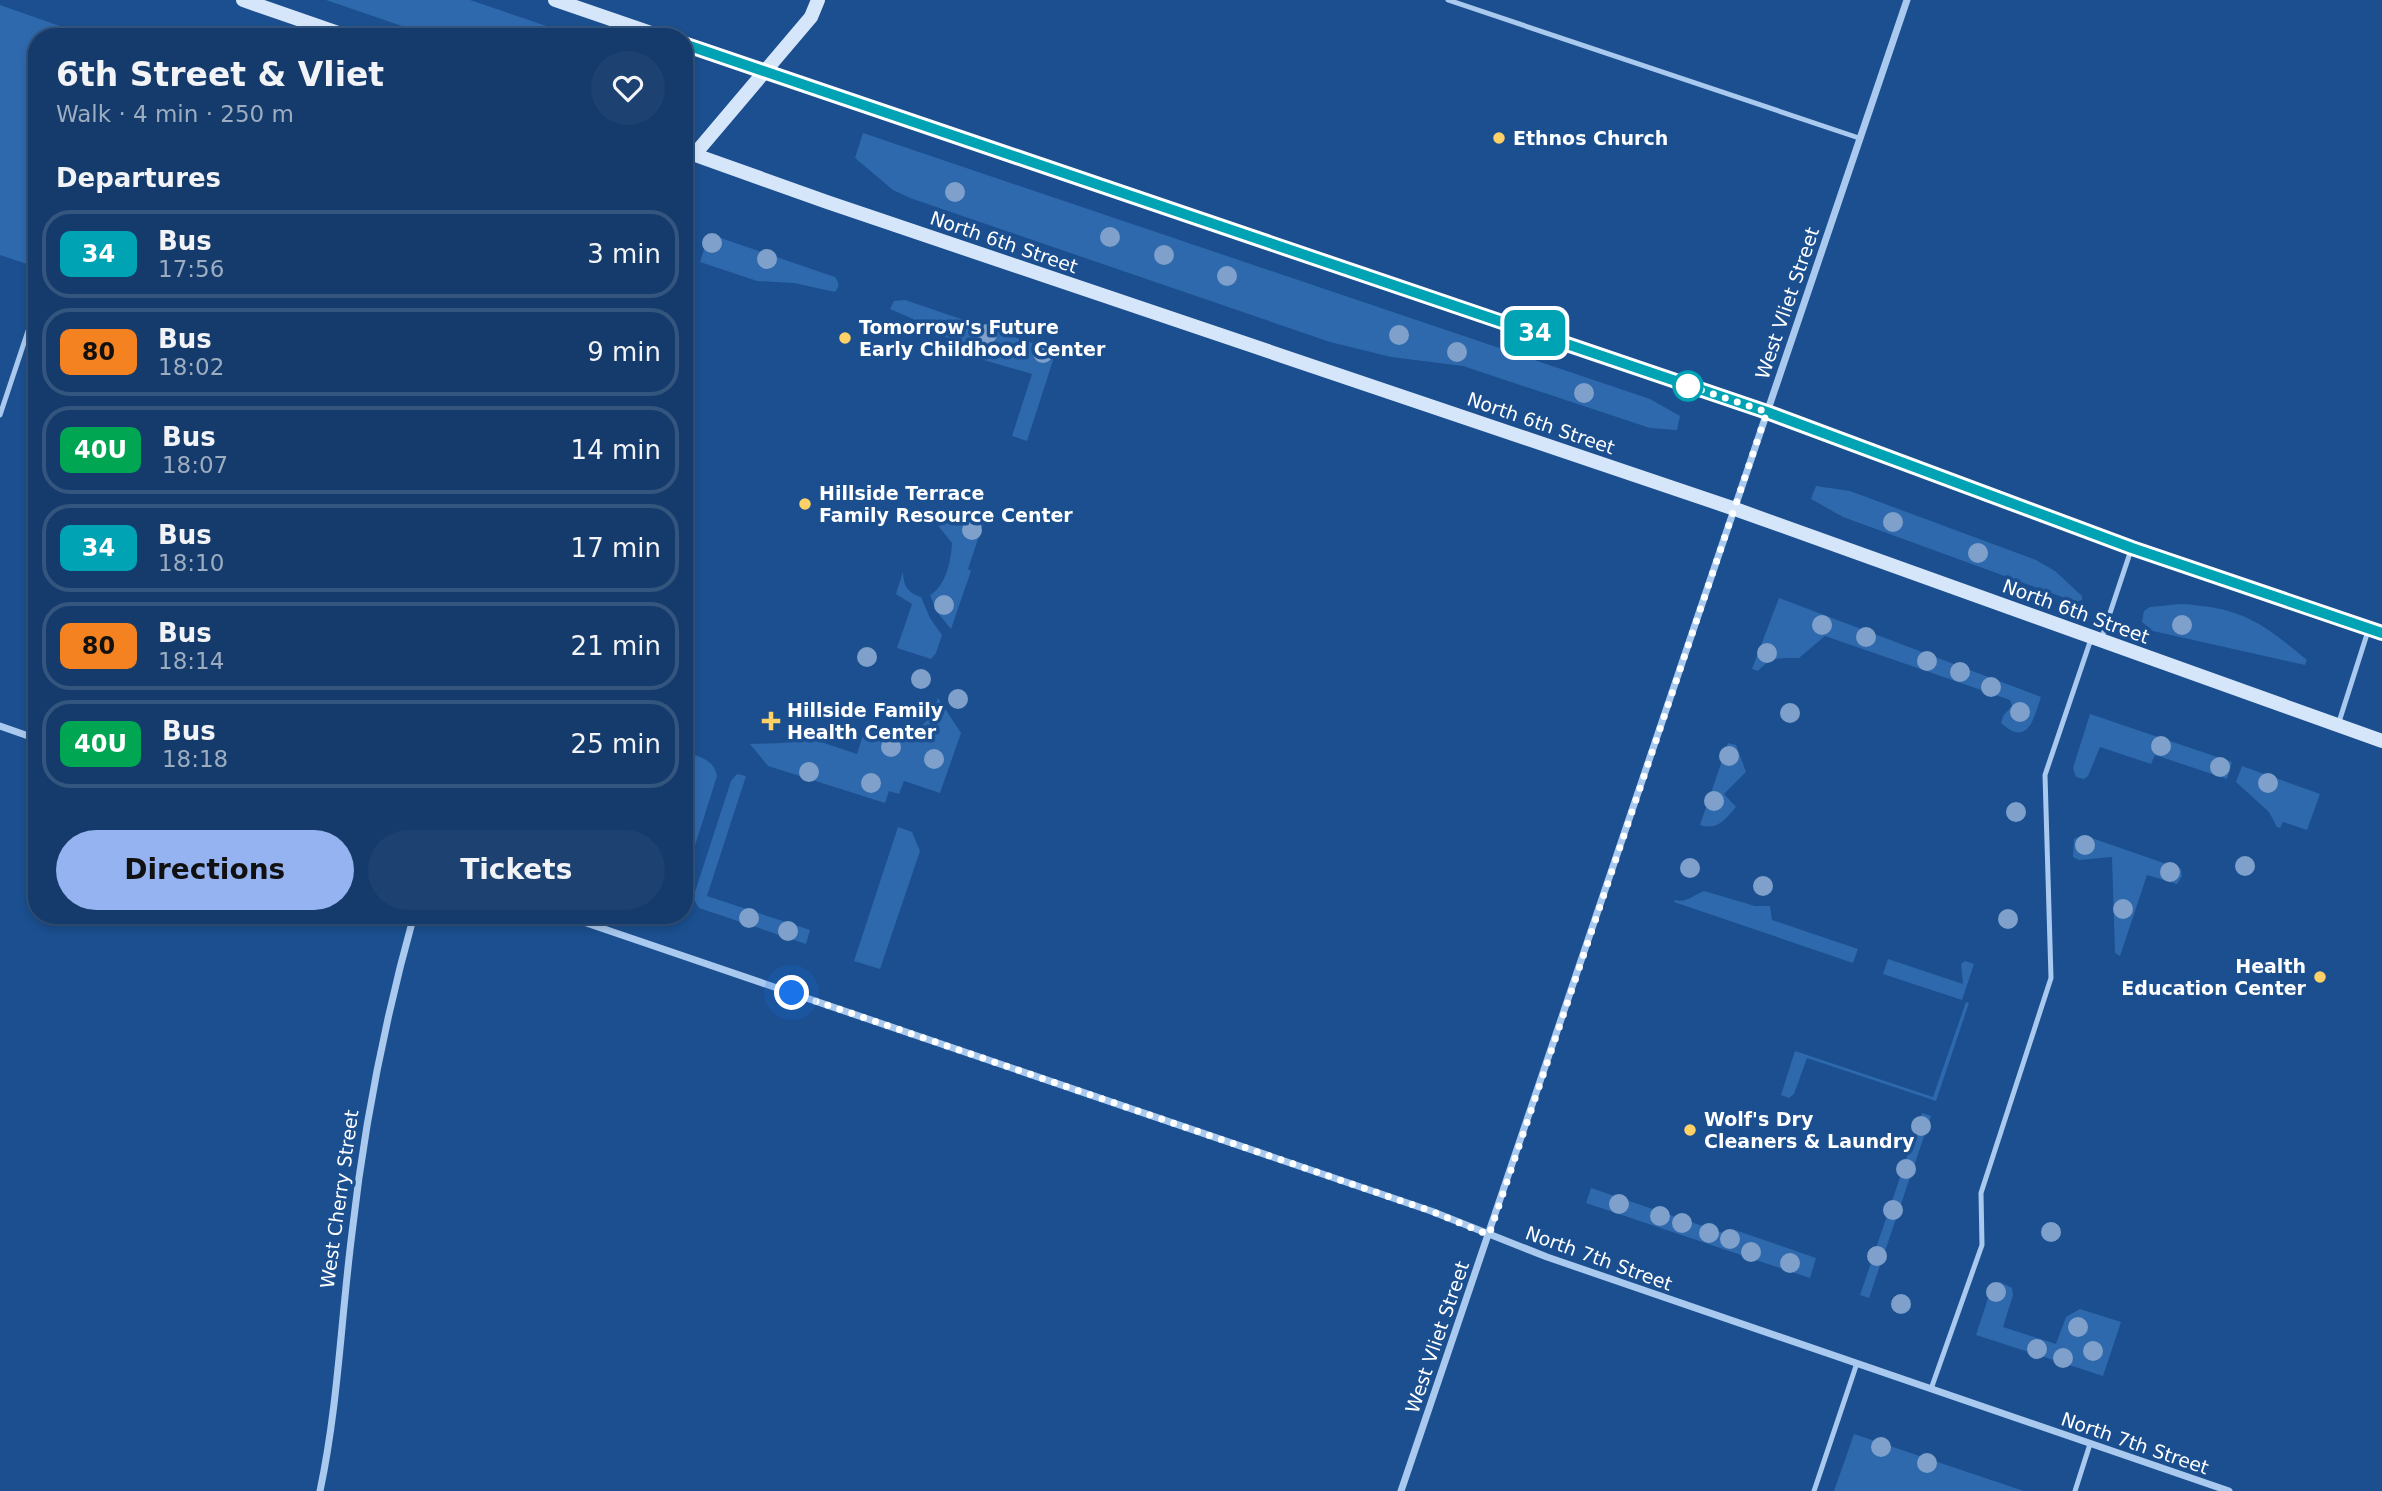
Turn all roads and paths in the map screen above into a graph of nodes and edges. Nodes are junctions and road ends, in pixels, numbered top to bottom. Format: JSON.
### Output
{"nodes":[{"id":1,"x":243,"y":0,"type":"edge"},
{"id":2,"x":555,"y":0,"type":"edge"},
{"id":3,"x":818,"y":0,"type":"edge"},
{"id":4,"x":1448,"y":0,"type":"edge"},
{"id":5,"x":1906,"y":0,"type":"edge"},
{"id":6,"x":324,"y":28,"type":"edge"},
{"id":7,"x":637,"y":28,"type":"edge"},
{"id":8,"x":693,"y":47,"type":"edge"},
{"id":9,"x":765,"y":71,"type":"junction"},
{"id":10,"x":1859,"y":138,"type":"junction"},
{"id":11,"x":693,"y":149,"type":"edge"},
{"id":12,"x":693,"y":154,"type":"edge"},
{"id":13,"x":28,"y":331,"type":"edge"},
{"id":14,"x":1767,"y":412,"type":"junction"},
{"id":15,"x":0,"y":415,"type":"edge"},
{"id":16,"x":1735,"y":509,"type":"junction"},
{"id":17,"x":2132,"y":548,"type":"junction"},
{"id":18,"x":2375,"y":631,"type":"edge"},
{"id":19,"x":2097,"y":638,"type":"junction"},
{"id":20,"x":2338,"y":725,"type":"junction"},
{"id":21,"x":0,"y":726,"type":"edge"},
{"id":22,"x":28,"y":735,"type":"edge"},
{"id":23,"x":2382,"y":741,"type":"edge"},
{"id":24,"x":412,"y":924,"type":"edge"},
{"id":25,"x":589,"y":924,"type":"edge"},
{"id":26,"x":1489,"y":1235,"type":"junction"},
{"id":27,"x":1857,"y":1363,"type":"junction"},
{"id":28,"x":1931,"y":1389,"type":"junction"},
{"id":29,"x":2091,"y":1444,"type":"junction"},
{"id":30,"x":320,"y":1491,"type":"edge"},
{"id":31,"x":1402,"y":1491,"type":"edge"},
{"id":32,"x":1814,"y":1491,"type":"edge"},
{"id":33,"x":2075,"y":1491,"type":"edge"},
{"id":34,"x":2229,"y":1491,"type":"edge"}],
"edges":[{"from":1,"to":6,"type":"main road"},
{"from":2,"to":7,"type":"main road"},
{"from":3,"to":9,"type":"main road"},
{"from":4,"to":10,"type":"lane"},
{"from":5,"to":10,"type":"street","name":"West Vliet Street"},
{"from":8,"to":9,"type":"main road"},
{"from":9,"to":11,"type":"main road"},
{"from":9,"to":14,"type":"main road"},
{"from":10,"to":14,"type":"street","name":"West Vliet Street"},
{"from":12,"to":16,"type":"main road","name":"North 6th Street"},
{"from":13,"to":15,"type":"lane"},
{"from":14,"to":16,"type":"street","name":"West Vliet Street"},
{"from":14,"to":17,"type":"main road"},
{"from":16,"to":19,"type":"main road","name":"North 6th Street"},
{"from":16,"to":26,"type":"street","name":"West Vliet Street"},
{"from":17,"to":18,"type":"main road"},
{"from":17,"to":19,"type":"lane"},
{"from":18,"to":20,"type":"lane"},
{"from":19,"to":20,"type":"main road","name":"North 6th Street"},
{"from":19,"to":28,"type":"lane"},
{"from":20,"to":23,"type":"main road","name":"North 6th Street"},
{"from":21,"to":22,"type":"street"},
{"from":24,"to":30,"type":"street","name":"West Cherry Street"},
{"from":25,"to":26,"type":"street","name":"North 7th Street"},
{"from":26,"to":27,"type":"street","name":"North 7th Street"},
{"from":26,"to":31,"type":"street","name":"West Vliet Street"},
{"from":27,"to":28,"type":"street","name":"North 7th Street"},
{"from":27,"to":32,"type":"lane"},
{"from":28,"to":29,"type":"street","name":"North 7th Street"},
{"from":29,"to":33,"type":"lane"},
{"from":29,"to":34,"type":"street","name":"North 7th Street"}]}
